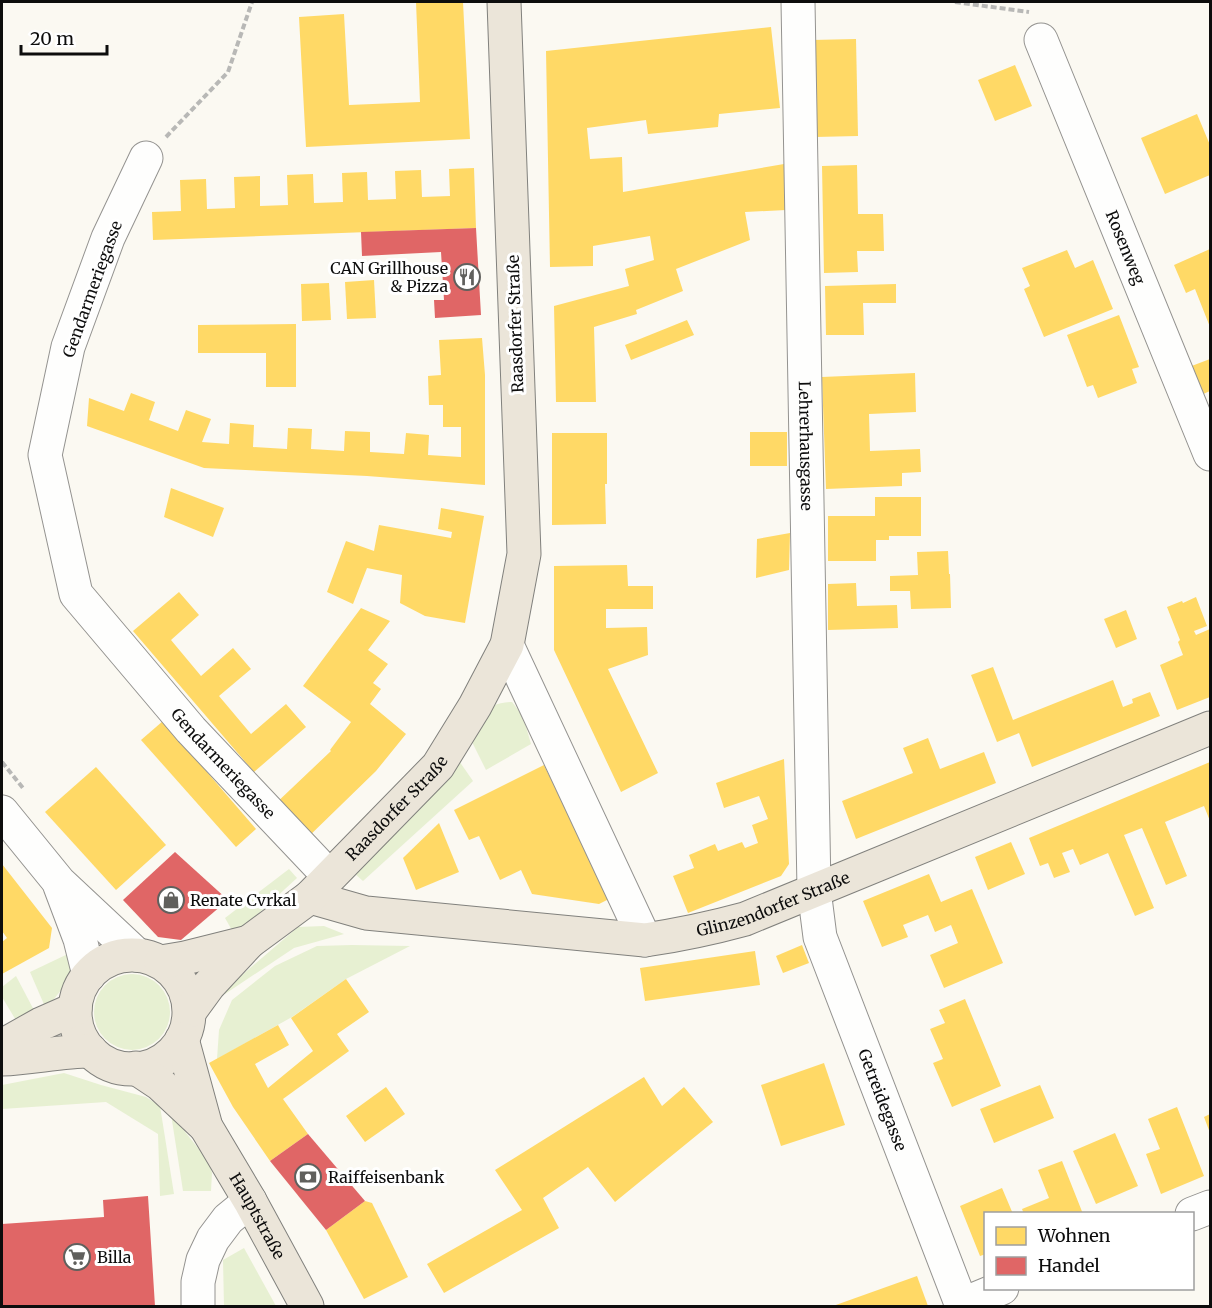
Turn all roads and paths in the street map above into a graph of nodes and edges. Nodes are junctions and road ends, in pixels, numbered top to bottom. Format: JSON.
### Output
{"nodes":[{"id":1,"x":252,"y":2,"type":"edge"},
{"id":2,"x":504,"y":2,"type":"edge"},
{"id":3,"x":798,"y":2,"type":"edge"},
{"id":4,"x":955,"y":2,"type":"edge"},
{"id":5,"x":1039,"y":27,"type":"joint"},
{"id":6,"x":146,"y":158,"type":"joint"},
{"id":7,"x":1210,"y":454,"type":"edge"},
{"id":8,"x":507,"y":645,"type":"junction"},
{"id":9,"x":1210,"y":728,"type":"edge"},
{"id":10,"x":2,"y":812,"type":"edge"},
{"id":11,"x":58,"y":882,"type":"junction"},
{"id":12,"x":320,"y":887,"type":"junction"},
{"id":13,"x":814,"y":891,"type":"junction"},
{"id":14,"x":645,"y":940,"type":"junction"},
{"id":15,"x":249,"y":942,"type":"junction"},
{"id":16,"x":149,"y":958,"type":"junction"},
{"id":17,"x":89,"y":975,"type":"junction"},
{"id":18,"x":75,"y":1009,"type":"junction"},
{"id":19,"x":186,"y":1025,"type":"junction"},
{"id":20,"x":2,"y":1046,"type":"edge"},
{"id":21,"x":91,"y":1050,"type":"junction"},
{"id":22,"x":2,"y":1059,"type":"edge"},
{"id":23,"x":136,"y":1068,"type":"junction"},
{"id":24,"x":206,"y":1127,"type":"junction"},
{"id":25,"x":250,"y":1201,"type":"junction"},
{"id":26,"x":1210,"y":1207,"type":"edge"},
{"id":27,"x":1194,"y":1213,"type":"edge"},
{"id":28,"x":997,"y":1290,"type":"edge"},
{"id":29,"x":198,"y":1306,"type":"edge"},
{"id":30,"x":307,"y":1306,"type":"edge"},
{"id":31,"x":961,"y":1306,"type":"edge"}],
"edges":[{"from":1,"to":6,"type":"path"},
{"from":2,"to":8,"type":"main road","name":"Raasdorfer Straße"},
{"from":3,"to":13,"type":"street","name":"Lehrerhausgasse"},
{"from":4,"to":5,"type":"path"},
{"from":5,"to":7,"type":"street","name":"Rosenweg"},
{"from":6,"to":12,"type":"street","name":"Gendarmeriegasse"},
{"from":8,"to":12,"type":"main road","name":"Raasdorfer Straße"},
{"from":8,"to":14,"type":"street"},
{"from":9,"to":13,"type":"main road","name":"Glinzendorfer Straße"},
{"from":10,"to":11,"type":"street"},
{"from":11,"to":16,"type":"street"},
{"from":11,"to":17,"type":"street"},
{"from":12,"to":14,"type":"main road","name":"Glinzendorfer Straße"},
{"from":12,"to":15,"type":"main road","name":"Raasdorfer Straße"},
{"from":13,"to":14,"type":"main road","name":"Glinzendorfer Straße"},
{"from":13,"to":31,"type":"street","name":"Getreidegasse"},
{"from":15,"to":16,"type":"main road","name":"Raasdorfer Straße"},
{"from":15,"to":19,"type":"main road","name":"Raasdorfer Straße"},
{"from":16,"to":17,"type":"main road"},
{"from":16,"to":19,"type":"main road"},
{"from":17,"to":18,"type":"main road"},
{"from":18,"to":20,"type":"main road"},
{"from":18,"to":21,"type":"main road"},
{"from":19,"to":23,"type":"main road"},
{"from":19,"to":24,"type":"main road","name":"Hauptstraße"},
{"from":21,"to":22,"type":"main road"},
{"from":21,"to":23,"type":"main road"},
{"from":23,"to":24,"type":"main road","name":"Hauptstraße"},
{"from":24,"to":25,"type":"main road","name":"Hauptstraße"},
{"from":25,"to":29,"type":"street"},
{"from":25,"to":30,"type":"main road","name":"Hauptstraße"},
{"from":26,"to":27,"type":"street"},
{"from":28,"to":31,"type":"street"}]}
